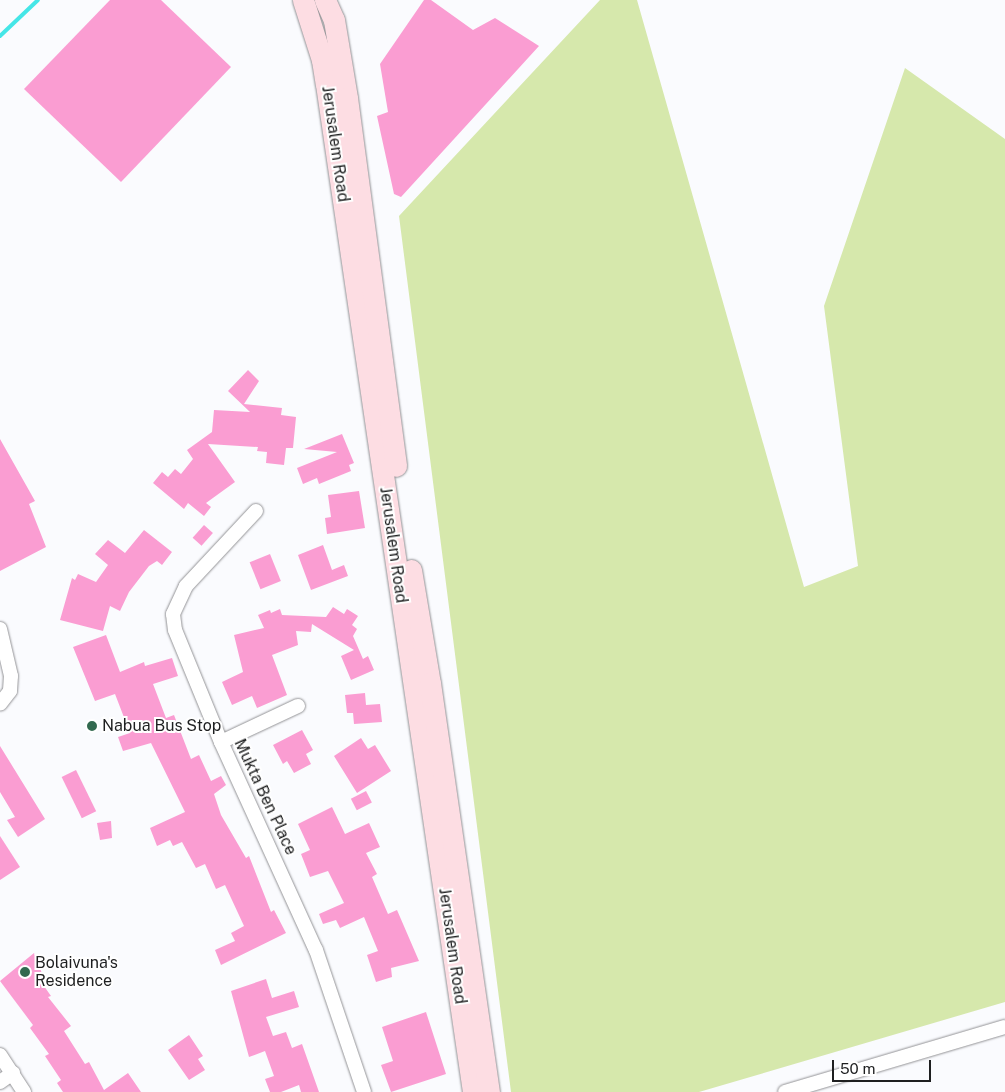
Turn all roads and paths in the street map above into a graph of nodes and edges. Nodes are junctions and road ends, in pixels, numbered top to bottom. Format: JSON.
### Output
{"nodes":[{"id":1,"x":303,"y":0,"type":"edge"},
{"id":2,"x":325,"y":0,"type":"edge"},
{"id":3,"x":256,"y":511,"type":"dead end"},
{"id":4,"x":0,"y":629,"type":"edge"},
{"id":5,"x":0,"y":704,"type":"edge"},
{"id":6,"x":298,"y":706,"type":"dead end"},
{"id":7,"x":221,"y":742,"type":"junction"},
{"id":8,"x":1005,"y":1027,"type":"edge"},
{"id":9,"x":0,"y":1055,"type":"edge"},
{"id":10,"x":12,"y":1073,"type":"junction"},
{"id":11,"x":0,"y":1082,"type":"edge"},
{"id":12,"x":24,"y":1092,"type":"edge"},
{"id":13,"x":364,"y":1092,"type":"edge"},
{"id":14,"x":473,"y":1092,"type":"edge"},
{"id":15,"x":489,"y":1092,"type":"edge"},
{"id":16,"x":786,"y":1092,"type":"edge"}],
"edges":[{"from":1,"to":14,"type":"main road","name":"Jerusalem Road"},
{"from":2,"to":15,"type":"main road","name":"Jerusalem Road"},
{"from":3,"to":7,"type":"street","name":"Mukta Ben Place"},
{"from":4,"to":5,"type":"street"},
{"from":6,"to":7,"type":"street"},
{"from":7,"to":13,"type":"street","name":"Mukta Ben Place"},
{"from":8,"to":16,"type":"street"},
{"from":9,"to":10,"type":"street"},
{"from":10,"to":11,"type":"street"},
{"from":10,"to":12,"type":"street"}]}
